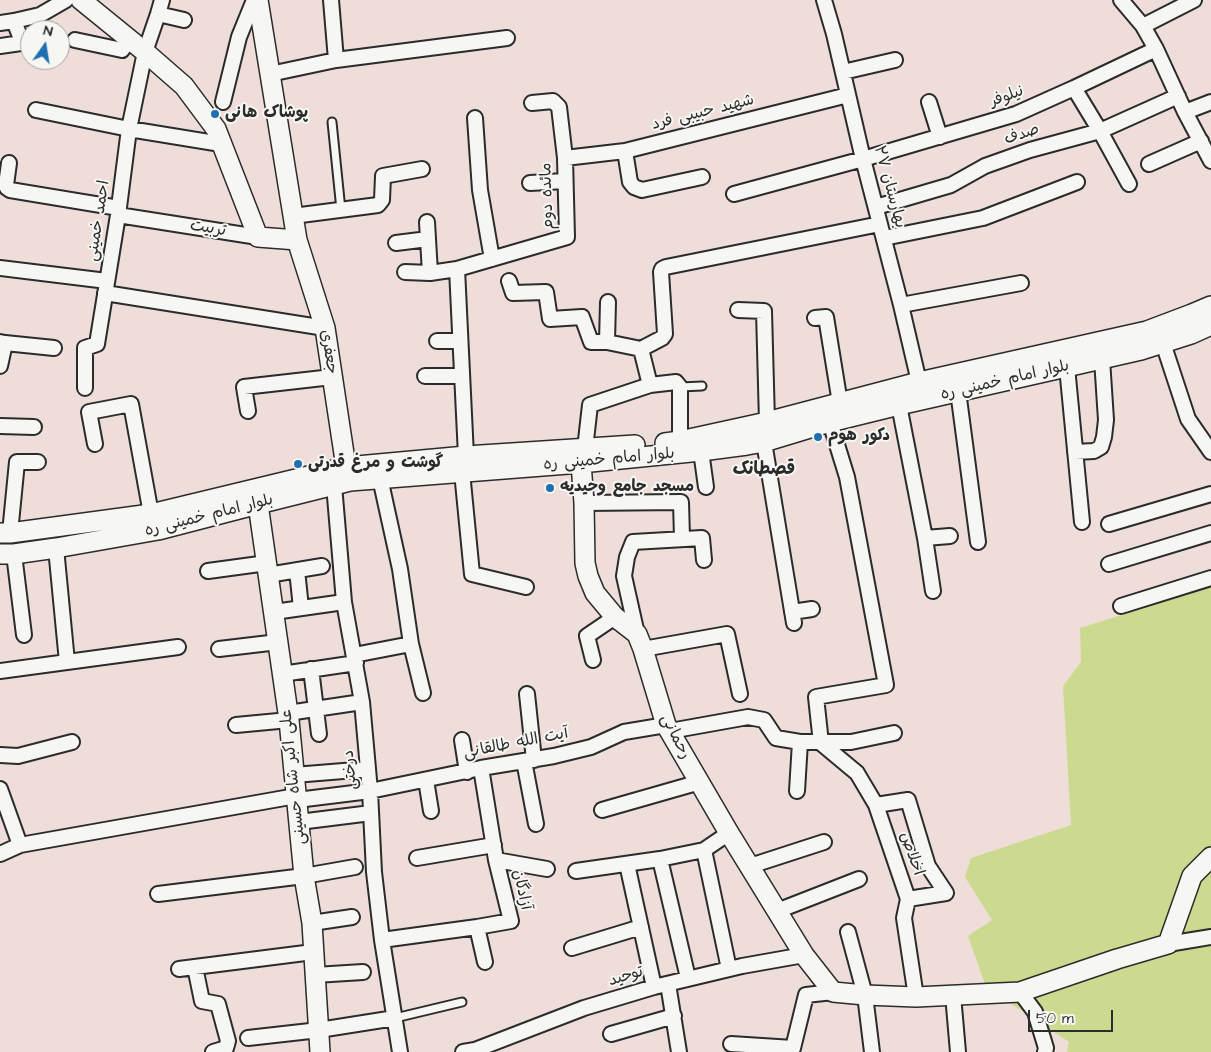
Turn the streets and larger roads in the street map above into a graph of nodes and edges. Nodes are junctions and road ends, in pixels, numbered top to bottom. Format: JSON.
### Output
{"nodes":[{"id":1,"x":66,"y":0,"type":"edge"},
{"id":2,"x":162,"y":0,"type":"edge"},
{"id":3,"x":256,"y":0,"type":"edge"},
{"id":4,"x":331,"y":0,"type":"edge"},
{"id":5,"x":824,"y":0,"type":"edge"},
{"id":6,"x":1121,"y":0,"type":"edge"},
{"id":7,"x":1194,"y":0,"type":"edge"},
{"id":8,"x":84,"y":1,"type":"edge"},
{"id":9,"x":158,"y":14,"type":"junction"},
{"id":10,"x":184,"y":20,"type":"dead end"},
{"id":11,"x":7,"y":22,"type":"edge"},
{"id":12,"x":1143,"y":26,"type":"junction"},
{"id":13,"x":507,"y":38,"type":"dead end"},
{"id":14,"x":75,"y":40,"type":"dead end"},
{"id":15,"x":129,"y":40,"type":"junction"},
{"id":16,"x":0,"y":46,"type":"edge"},
{"id":17,"x":1156,"y":49,"type":"junction"},
{"id":18,"x":145,"y":52,"type":"junction"},
{"id":19,"x":336,"y":60,"type":"junction"},
{"id":20,"x":895,"y":60,"type":"dead end"},
{"id":21,"x":843,"y":72,"type":"junction"},
{"id":22,"x":270,"y":74,"type":"junction"},
{"id":23,"x":1074,"y":88,"type":"junction"},
{"id":24,"x":848,"y":95,"type":"junction"},
{"id":25,"x":1178,"y":96,"type":"junction"},
{"id":26,"x":222,"y":102,"type":"dead end"},
{"id":27,"x":929,"y":102,"type":"dead end"},
{"id":28,"x":1211,"y":102,"type":"edge"},
{"id":29,"x":532,"y":103,"type":"dead end"},
{"id":30,"x":36,"y":110,"type":"dead end"},
{"id":31,"x":1185,"y":112,"type":"junction"},
{"id":32,"x":475,"y":118,"type":"dead end"},
{"id":33,"x":129,"y":129,"type":"junction"},
{"id":34,"x":1100,"y":131,"type":"junction"},
{"id":35,"x":940,"y":136,"type":"junction"},
{"id":36,"x":1201,"y":141,"type":"junction"},
{"id":37,"x":221,"y":144,"type":"junction"},
{"id":38,"x":625,"y":151,"type":"junction"},
{"id":39,"x":564,"y":158,"type":"junction"},
{"id":40,"x":863,"y":159,"type":"junction"},
{"id":41,"x":1211,"y":161,"type":"edge"},
{"id":42,"x":9,"y":163,"type":"dead end"},
{"id":43,"x":1149,"y":164,"type":"dead end"},
{"id":44,"x":422,"y":169,"type":"dead end"},
{"id":45,"x":702,"y":177,"type":"dead end"},
{"id":46,"x":565,"y":181,"type":"junction"},
{"id":47,"x":1077,"y":182,"type":"dead end"},
{"id":48,"x":530,"y":183,"type":"dead end"},
{"id":49,"x":1129,"y":184,"type":"dead end"},
{"id":50,"x":734,"y":194,"type":"dead end"},
{"id":51,"x":876,"y":207,"type":"junction"},
{"id":52,"x":119,"y":211,"type":"junction"},
{"id":53,"x":293,"y":216,"type":"junction"},
{"id":54,"x":427,"y":222,"type":"dead end"},
{"id":55,"x":880,"y":224,"type":"junction"},
{"id":56,"x":258,"y":237,"type":"junction"},
{"id":57,"x":884,"y":238,"type":"junction"},
{"id":58,"x":428,"y":239,"type":"junction"},
{"id":59,"x":297,"y":240,"type":"junction"},
{"id":60,"x":396,"y":243,"type":"dead end"},
{"id":61,"x":492,"y":259,"type":"junction"},
{"id":62,"x":0,"y":268,"type":"edge"},
{"id":63,"x":457,"y":269,"type":"junction"},
{"id":64,"x":405,"y":272,"type":"dead end"},
{"id":65,"x":430,"y":273,"type":"junction"},
{"id":66,"x":509,"y":280,"type":"dead end"},
{"id":67,"x":1021,"y":283,"type":"dead end"},
{"id":68,"x":106,"y":287,"type":"junction"},
{"id":69,"x":608,"y":302,"type":"dead end"},
{"id":70,"x":901,"y":305,"type":"junction"},
{"id":71,"x":1211,"y":306,"type":"edge"},
{"id":72,"x":738,"y":310,"type":"dead end"},
{"id":73,"x":815,"y":318,"type":"dead end"},
{"id":74,"x":1211,"y":325,"type":"edge"},
{"id":75,"x":324,"y":328,"type":"junction"},
{"id":76,"x":437,"y":341,"type":"dead end"},
{"id":77,"x":460,"y":341,"type":"junction"},
{"id":78,"x":3,"y":342,"type":"edge"},
{"id":79,"x":607,"y":342,"type":"junction"},
{"id":80,"x":1164,"y":343,"type":"junction"},
{"id":81,"x":54,"y":348,"type":"dead end"},
{"id":82,"x":641,"y":349,"type":"junction"},
{"id":83,"x":1102,"y":359,"type":"junction"},
{"id":84,"x":0,"y":366,"type":"edge"},
{"id":85,"x":1067,"y":367,"type":"junction"},
{"id":86,"x":425,"y":376,"type":"dead end"},
{"id":87,"x":462,"y":376,"type":"junction"},
{"id":88,"x":332,"y":378,"type":"junction"},
{"id":89,"x":919,"y":382,"type":"junction"},
{"id":90,"x":650,"y":385,"type":"junction"},
{"id":91,"x":85,"y":388,"type":"dead end"},
{"id":92,"x":958,"y":391,"type":"junction"},
{"id":93,"x":840,"y":404,"type":"junction"},
{"id":94,"x":899,"y":405,"type":"junction"},
{"id":95,"x":248,"y":411,"type":"dead end"},
{"id":96,"x":767,"y":422,"type":"junction"},
{"id":97,"x":830,"y":422,"type":"junction"},
{"id":98,"x":0,"y":426,"type":"edge"},
{"id":99,"x":34,"y":427,"type":"dead end"},
{"id":100,"x":680,"y":441,"type":"junction"},
{"id":101,"x":764,"y":442,"type":"junction"},
{"id":102,"x":95,"y":444,"type":"dead end"},
{"id":103,"x":701,"y":451,"type":"junction"},
{"id":104,"x":1075,"y":452,"type":"junction"},
{"id":105,"x":1211,"y":452,"type":"edge"},
{"id":106,"x":583,"y":456,"type":"junction"},
{"id":107,"x":38,"y":462,"type":"dead end"},
{"id":108,"x":464,"y":464,"type":"junction"},
{"id":109,"x":346,"y":467,"type":"junction"},
{"id":110,"x":380,"y":478,"type":"junction"},
{"id":111,"x":334,"y":485,"type":"junction"},
{"id":112,"x":706,"y":487,"type":"dead end"},
{"id":113,"x":1211,"y":494,"type":"edge"},
{"id":114,"x":584,"y":503,"type":"junction"},
{"id":115,"x":258,"y":504,"type":"junction"},
{"id":116,"x":151,"y":514,"type":"junction"},
{"id":117,"x":1082,"y":522,"type":"dead end"},
{"id":118,"x":1109,"y":524,"type":"dead end"},
{"id":119,"x":5,"y":533,"type":"edge"},
{"id":120,"x":1211,"y":533,"type":"edge"},
{"id":121,"x":950,"y":536,"type":"dead end"},
{"id":122,"x":682,"y":538,"type":"junction"},
{"id":123,"x":925,"y":538,"type":"junction"},
{"id":124,"x":978,"y":542,"type":"dead end"},
{"id":125,"x":56,"y":548,"type":"junction"},
{"id":126,"x":7,"y":554,"type":"edge"},
{"id":127,"x":704,"y":560,"type":"dead end"},
{"id":128,"x":1109,"y":564,"type":"dead end"},
{"id":129,"x":322,"y":566,"type":"dead end"},
{"id":130,"x":268,"y":569,"type":"junction"},
{"id":131,"x":297,"y":570,"type":"junction"},
{"id":132,"x":208,"y":572,"type":"dead end"},
{"id":133,"x":1211,"y":578,"type":"edge"},
{"id":134,"x":526,"y":587,"type":"dead end"},
{"id":135,"x":933,"y":591,"type":"dead end"},
{"id":136,"x":344,"y":602,"type":"junction"},
{"id":137,"x":1121,"y":606,"type":"dead end"},
{"id":138,"x":301,"y":608,"type":"junction"},
{"id":139,"x":812,"y":609,"type":"dead end"},
{"id":140,"x":274,"y":612,"type":"junction"},
{"id":141,"x":615,"y":617,"type":"junction"},
{"id":142,"x":24,"y":635,"type":"dead end"},
{"id":143,"x":278,"y":642,"type":"junction"},
{"id":144,"x":640,"y":642,"type":"junction"},
{"id":145,"x":411,"y":644,"type":"junction"},
{"id":146,"x":178,"y":647,"type":"dead end"},
{"id":147,"x":219,"y":649,"type":"dead end"},
{"id":148,"x":355,"y":659,"type":"junction"},
{"id":149,"x":593,"y":660,"type":"dead end"},
{"id":150,"x":67,"y":662,"type":"junction"},
{"id":151,"x":311,"y":670,"type":"junction"},
{"id":152,"x":0,"y":671,"type":"edge"},
{"id":153,"x":282,"y":674,"type":"junction"},
{"id":154,"x":423,"y":692,"type":"dead end"},
{"id":155,"x":527,"y":694,"type":"dead end"},
{"id":156,"x":740,"y":694,"type":"dead end"},
{"id":157,"x":362,"y":702,"type":"junction"},
{"id":158,"x":316,"y":709,"type":"junction"},
{"id":159,"x":289,"y":716,"type":"junction"},
{"id":160,"x":236,"y":725,"type":"dead end"},
{"id":161,"x":668,"y":728,"type":"junction"},
{"id":162,"x":894,"y":733,"type":"dead end"},
{"id":163,"x":319,"y":734,"type":"dead end"},
{"id":164,"x":462,"y":740,"type":"dead end"},
{"id":165,"x":72,"y":742,"type":"dead end"},
{"id":166,"x":800,"y":742,"type":"junction"},
{"id":167,"x":821,"y":743,"type":"junction"},
{"id":168,"x":0,"y":755,"type":"edge"},
{"id":169,"x":529,"y":761,"type":"junction"},
{"id":170,"x":481,"y":768,"type":"junction"},
{"id":171,"x":368,"y":769,"type":"junction"},
{"id":172,"x":467,"y":772,"type":"junction"},
{"id":173,"x":294,"y":774,"type":"junction"},
{"id":174,"x":426,"y":780,"type":"junction"},
{"id":175,"x":700,"y":782,"type":"junction"},
{"id":176,"x":0,"y":789,"type":"edge"},
{"id":177,"x":370,"y":791,"type":"junction"},
{"id":178,"x":797,"y":791,"type":"dead end"},
{"id":179,"x":296,"y":798,"type":"junction"},
{"id":180,"x":876,"y":805,"type":"junction"},
{"id":181,"x":602,"y":810,"type":"dead end"},
{"id":182,"x":431,"y":811,"type":"dead end"},
{"id":183,"x":371,"y":813,"type":"junction"},
{"id":184,"x":299,"y":822,"type":"junction"},
{"id":185,"x":536,"y":824,"type":"dead end"},
{"id":186,"x":729,"y":833,"type":"junction"},
{"id":187,"x":824,"y":842,"type":"dead end"},
{"id":188,"x":20,"y":845,"type":"junction"},
{"id":189,"x":494,"y":845,"type":"junction"},
{"id":190,"x":704,"y":850,"type":"junction"},
{"id":191,"x":0,"y":854,"type":"edge"},
{"id":192,"x":1211,"y":857,"type":"edge"},
{"id":193,"x":417,"y":858,"type":"dead end"},
{"id":194,"x":660,"y":859,"type":"junction"},
{"id":195,"x":496,"y":860,"type":"junction"},
{"id":196,"x":627,"y":864,"type":"junction"},
{"id":197,"x":750,"y":866,"type":"junction"},
{"id":198,"x":355,"y":867,"type":"dead end"},
{"id":199,"x":547,"y":868,"type":"dead end"},
{"id":200,"x":576,"y":871,"type":"dead end"},
{"id":201,"x":304,"y":876,"type":"junction"},
{"id":202,"x":859,"y":879,"type":"dead end"},
{"id":203,"x":158,"y":894,"type":"dead end"},
{"id":204,"x":908,"y":899,"type":"junction"},
{"id":205,"x":777,"y":911,"type":"junction"},
{"id":206,"x":352,"y":916,"type":"dead end"},
{"id":207,"x":312,"y":923,"type":"junction"},
{"id":208,"x":477,"y":927,"type":"junction"},
{"id":209,"x":641,"y":927,"type":"junction"},
{"id":210,"x":848,"y":932,"type":"dead end"},
{"id":211,"x":1211,"y":938,"type":"edge"},
{"id":212,"x":382,"y":940,"type":"junction"},
{"id":213,"x":1168,"y":944,"type":"junction"},
{"id":214,"x":572,"y":948,"type":"dead end"},
{"id":215,"x":313,"y":952,"type":"junction"},
{"id":216,"x":804,"y":955,"type":"junction"},
{"id":217,"x":486,"y":962,"type":"dead end"},
{"id":218,"x":195,"y":967,"type":"junction"},
{"id":219,"x":179,"y":969,"type":"dead end"},
{"id":220,"x":729,"y":969,"type":"junction"},
{"id":221,"x":363,"y":972,"type":"dead end"},
{"id":222,"x":315,"y":975,"type":"junction"},
{"id":223,"x":688,"y":978,"type":"junction"},
{"id":224,"x":668,"y":984,"type":"junction"},
{"id":225,"x":654,"y":987,"type":"junction"},
{"id":226,"x":833,"y":992,"type":"junction"},
{"id":227,"x":1020,"y":992,"type":"junction"},
{"id":228,"x":865,"y":995,"type":"junction"},
{"id":229,"x":953,"y":995,"type":"junction"},
{"id":230,"x":916,"y":997,"type":"junction"},
{"id":231,"x":674,"y":1016,"type":"junction"},
{"id":232,"x":395,"y":1018,"type":"junction"},
{"id":233,"x":319,"y":1030,"type":"junction"},
{"id":234,"x":611,"y":1034,"type":"dead end"},
{"id":235,"x":248,"y":1038,"type":"dead end"},
{"id":236,"x":731,"y":1044,"type":"dead end"},
{"id":237,"x":471,"y":1051,"type":"edge"},
{"id":238,"x":213,"y":1052,"type":"edge"},
{"id":239,"x":320,"y":1052,"type":"edge"},
{"id":240,"x":400,"y":1052,"type":"edge"},
{"id":241,"x":680,"y":1052,"type":"edge"},
{"id":242,"x":872,"y":1052,"type":"edge"},
{"id":243,"x":958,"y":1052,"type":"edge"},
{"id":244,"x":1045,"y":1052,"type":"edge"}],
"edges":[{"from":1,"to":11,"type":"street"},
{"from":2,"to":9,"type":"street","name":"احمد خمینی"},
{"from":3,"to":22,"type":"street","name":"جعفری"},
{"from":3,"to":26,"type":"street"},
{"from":4,"to":19,"type":"street"},
{"from":5,"to":21,"type":"street","name":"بهارستان ۲۷"},
{"from":6,"to":12,"type":"street"},
{"from":7,"to":12,"type":"street"},
{"from":8,"to":15,"type":"street"},
{"from":9,"to":10,"type":"street"},
{"from":9,"to":18,"type":"street","name":"احمد خمینی"},
{"from":11,"to":16,"type":"street"},
{"from":12,"to":17,"type":"street"},
{"from":13,"to":19,"type":"street"},
{"from":14,"to":15,"type":"street"},
{"from":15,"to":18,"type":"street"},
{"from":17,"to":23,"type":"street","name":"نیلوفر"},
{"from":17,"to":25,"type":"street"},
{"from":18,"to":33,"type":"street","name":"احمد خمینی"},
{"from":18,"to":37,"type":"street"},
{"from":19,"to":22,"type":"street"},
{"from":20,"to":21,"type":"street"},
{"from":21,"to":24,"type":"street","name":"بهارستان ۲۷"},
{"from":22,"to":53,"type":"street","name":"جعفری"},
{"from":23,"to":34,"type":"street"},
{"from":23,"to":35,"type":"street","name":"نیلوفر"},
{"from":24,"to":38,"type":"street","name":"شهید حبیبی فرد"},
{"from":24,"to":40,"type":"street","name":"بهارستان ۲۷"},
{"from":25,"to":31,"type":"street"},
{"from":25,"to":34,"type":"street","name":"صدف"},
{"from":27,"to":35,"type":"street"},
{"from":28,"to":31,"type":"street"},
{"from":29,"to":39,"type":"street","name":"مائده دوم"},
{"from":30,"to":33,"type":"street"},
{"from":31,"to":36,"type":"street"},
{"from":32,"to":61,"type":"street"},
{"from":33,"to":37,"type":"street"},
{"from":33,"to":52,"type":"street","name":"احمد خمینی"},
{"from":34,"to":49,"type":"street"},
{"from":34,"to":51,"type":"street","name":"صدف"},
{"from":35,"to":40,"type":"street","name":"نیلوفر"},
{"from":36,"to":41,"type":"street"},
{"from":36,"to":43,"type":"street"},
{"from":37,"to":56,"type":"street"},
{"from":38,"to":39,"type":"street","name":"شهید حبیبی فرد"},
{"from":38,"to":45,"type":"street"},
{"from":39,"to":46,"type":"street","name":"مائده دوم"},
{"from":40,"to":50,"type":"street","name":"نیلوفر"},
{"from":40,"to":51,"type":"street","name":"بهارستان ۲۷"},
{"from":42,"to":52,"type":"street","name":"تربیت"},
{"from":44,"to":53,"type":"street"},
{"from":46,"to":48,"type":"street"},
{"from":46,"to":61,"type":"street","name":"مائده دوم"},
{"from":47,"to":57,"type":"street"},
{"from":51,"to":55,"type":"street","name":"بهارستان ۲۷"},
{"from":52,"to":56,"type":"street","name":"تربیت"},
{"from":52,"to":68,"type":"street","name":"احمد خمینی"},
{"from":53,"to":59,"type":"street","name":"جعفری"},
{"from":54,"to":58,"type":"street"},
{"from":55,"to":57,"type":"street","name":"بهارستان ۲۷"},
{"from":55,"to":82,"type":"street"},
{"from":56,"to":59,"type":"street","name":"تربیت"},
{"from":57,"to":70,"type":"street","name":"بهارستان ۲۷"},
{"from":58,"to":60,"type":"street"},
{"from":58,"to":65,"type":"street"},
{"from":59,"to":75,"type":"street","name":"جعفری"},
{"from":61,"to":63,"type":"street","name":"مائده دوم"},
{"from":62,"to":68,"type":"street"},
{"from":63,"to":65,"type":"street","name":"مائده دوم"},
{"from":63,"to":77,"type":"street"},
{"from":64,"to":65,"type":"street","name":"مائده دوم"},
{"from":66,"to":79,"type":"street"},
{"from":67,"to":70,"type":"street"},
{"from":68,"to":75,"type":"street"},
{"from":68,"to":91,"type":"street","name":"احمد خمینی"},
{"from":69,"to":79,"type":"street"},
{"from":70,"to":89,"type":"street","name":"بهارستان ۲۷"},
{"from":71,"to":89,"type":"street","name":"بلوار امام خمینی ره"},
{"from":72,"to":96,"type":"street"},
{"from":73,"to":93,"type":"street"},
{"from":74,"to":80,"type":"street","name":"بلوار امام خمینی ره"},
{"from":75,"to":88,"type":"street","name":"جعفری"},
{"from":76,"to":77,"type":"street"},
{"from":77,"to":87,"type":"street"},
{"from":78,"to":81,"type":"street"},
{"from":78,"to":84,"type":"street"},
{"from":79,"to":82,"type":"street"},
{"from":80,"to":83,"type":"street","name":"بلوار امام خمینی ره"},
{"from":80,"to":105,"type":"street"},
{"from":82,"to":90,"type":"street"},
{"from":83,"to":85,"type":"street","name":"بلوار امام خمینی ره"},
{"from":83,"to":104,"type":"street"},
{"from":85,"to":92,"type":"street","name":"بلوار امام خمینی ره"},
{"from":85,"to":104,"type":"street"},
{"from":86,"to":87,"type":"street"},
{"from":87,"to":108,"type":"street"},
{"from":88,"to":95,"type":"street"},
{"from":88,"to":109,"type":"street","name":"جعفری"},
{"from":89,"to":93,"type":"street","name":"بلوار امام خمینی ره"},
{"from":90,"to":100,"type":"street"},
{"from":90,"to":106,"type":"street"},
{"from":92,"to":94,"type":"street","name":"بلوار امام خمینی ره"},
{"from":92,"to":124,"type":"street"},
{"from":93,"to":96,"type":"street","name":"بلوار امام خمینی ره"},
{"from":94,"to":97,"type":"street","name":"بلوار امام خمینی ره"},
{"from":94,"to":123,"type":"street"},
{"from":96,"to":100,"type":"street","name":"بلوار امام خمینی ره"},
{"from":97,"to":101,"type":"street","name":"بلوار امام خمینی ره"},
{"from":97,"to":167,"type":"street"},
{"from":98,"to":99,"type":"street"},
{"from":100,"to":106,"type":"street","name":"بلوار امام خمینی ره"},
{"from":101,"to":103,"type":"street","name":"بلوار امام خمینی ره"},
{"from":101,"to":139,"type":"street"},
{"from":102,"to":116,"type":"street"},
{"from":103,"to":106,"type":"street","name":"بلوار امام خمینی ره"},
{"from":103,"to":112,"type":"street"},
{"from":104,"to":117,"type":"street"},
{"from":106,"to":108,"type":"street","name":"بلوار امام خمینی ره"},
{"from":106,"to":114,"type":"street"},
{"from":107,"to":119,"type":"street"},
{"from":108,"to":109,"type":"street","name":"بلوار امام خمینی ره"},
{"from":108,"to":110,"type":"street","name":"بلوار امام خمینی ره"},
{"from":108,"to":134,"type":"street"},
{"from":109,"to":116,"type":"street","name":"بلوار امام خمینی ره"},
{"from":110,"to":111,"type":"street","name":"بلوار امام خمینی ره"},
{"from":110,"to":145,"type":"street"},
{"from":111,"to":115,"type":"street","name":"بلوار امام خمینی ره"},
{"from":111,"to":136,"type":"street","name":"درختی"},
{"from":113,"to":118,"type":"street"},
{"from":114,"to":122,"type":"street"},
{"from":114,"to":141,"type":"street"},
{"from":115,"to":125,"type":"street","name":"بلوار امام خمینی ره"},
{"from":115,"to":130,"type":"street","name":"علی اکبر شاه حسینی"},
{"from":116,"to":119,"type":"street","name":"بلوار امام خمینی ره"},
{"from":120,"to":128,"type":"street"},
{"from":121,"to":123,"type":"street"},
{"from":122,"to":127,"type":"street"},
{"from":122,"to":144,"type":"street"},
{"from":123,"to":135,"type":"street"},
{"from":125,"to":126,"type":"street","name":"بلوار امام خمینی ره"},
{"from":125,"to":150,"type":"street"},
{"from":126,"to":142,"type":"street"},
{"from":129,"to":131,"type":"street"},
{"from":130,"to":131,"type":"street"},
{"from":130,"to":132,"type":"street"},
{"from":130,"to":140,"type":"street","name":"علی اکبر شاه حسینی"},
{"from":131,"to":138,"type":"street"},
{"from":133,"to":137,"type":"street"},
{"from":136,"to":138,"type":"street"},
{"from":136,"to":148,"type":"street","name":"درختی"},
{"from":138,"to":140,"type":"street"},
{"from":140,"to":143,"type":"street","name":"علی اکبر شاه حسینی"},
{"from":141,"to":144,"type":"street"},
{"from":141,"to":149,"type":"street"},
{"from":143,"to":147,"type":"street"},
{"from":143,"to":153,"type":"street","name":"علی اکبر شاه حسینی"},
{"from":144,"to":156,"type":"street"},
{"from":144,"to":161,"type":"street","name":"رحمانی"},
{"from":145,"to":148,"type":"street"},
{"from":145,"to":154,"type":"street"},
{"from":146,"to":150,"type":"street"},
{"from":148,"to":151,"type":"street"},
{"from":148,"to":157,"type":"street","name":"درختی"},
{"from":150,"to":152,"type":"street"},
{"from":151,"to":153,"type":"street"},
{"from":151,"to":158,"type":"street"},
{"from":153,"to":159,"type":"street","name":"علی اکبر شاه حسینی"},
{"from":155,"to":169,"type":"street"},
{"from":157,"to":158,"type":"street"},
{"from":157,"to":171,"type":"street","name":"درختی"},
{"from":158,"to":159,"type":"street"},
{"from":158,"to":163,"type":"street"},
{"from":159,"to":160,"type":"street"},
{"from":159,"to":173,"type":"street","name":"علی اکبر شاه حسینی"},
{"from":161,"to":166,"type":"street"},
{"from":161,"to":169,"type":"street","name":"آیت الله طالقانی"},
{"from":161,"to":175,"type":"street","name":"رحمانی"},
{"from":162,"to":167,"type":"street"},
{"from":164,"to":172,"type":"street"},
{"from":165,"to":168,"type":"street"},
{"from":166,"to":167,"type":"street"},
{"from":166,"to":178,"type":"street"},
{"from":167,"to":180,"type":"street","name":"اخلاص"},
{"from":169,"to":170,"type":"street","name":"آیت الله طالقانی"},
{"from":169,"to":185,"type":"street"},
{"from":170,"to":172,"type":"street","name":"آیت الله طالقانی"},
{"from":170,"to":189,"type":"street","name":"آزادگان"},
{"from":171,"to":173,"type":"street"},
{"from":171,"to":177,"type":"street","name":"درختی"},
{"from":172,"to":174,"type":"street","name":"آیت الله طالقانی"},
{"from":173,"to":179,"type":"street","name":"علی اکبر شاه حسینی"},
{"from":174,"to":177,"type":"street","name":"آیت الله طالقانی"},
{"from":174,"to":182,"type":"street"},
{"from":175,"to":181,"type":"street"},
{"from":175,"to":186,"type":"street","name":"رحمانی"},
{"from":176,"to":188,"type":"street"},
{"from":177,"to":179,"type":"street","name":"آیت الله طالقانی"},
{"from":177,"to":183,"type":"street","name":"درختی"},
{"from":179,"to":184,"type":"street","name":"علی اکبر شاه حسینی"},
{"from":179,"to":188,"type":"street","name":"آیت الله طالقانی"},
{"from":180,"to":204,"type":"street","name":"اخلاص"},
{"from":180,"to":204,"type":"street"},
{"from":183,"to":184,"type":"street"},
{"from":183,"to":212,"type":"street","name":"درختی"},
{"from":184,"to":201,"type":"street","name":"علی اکبر شاه حسینی"},
{"from":186,"to":190,"type":"street"},
{"from":186,"to":197,"type":"street","name":"رحمانی"},
{"from":187,"to":197,"type":"street"},
{"from":188,"to":191,"type":"street","name":"آیت الله طالقانی"},
{"from":189,"to":193,"type":"street"},
{"from":189,"to":195,"type":"street","name":"آزادگان"},
{"from":190,"to":194,"type":"street"},
{"from":190,"to":220,"type":"street"},
{"from":192,"to":213,"type":"street"},
{"from":194,"to":196,"type":"street"},
{"from":194,"to":223,"type":"street"},
{"from":195,"to":199,"type":"street"},
{"from":195,"to":208,"type":"street","name":"آزادگان"},
{"from":196,"to":200,"type":"street"},
{"from":196,"to":209,"type":"street"},
{"from":197,"to":205,"type":"street","name":"رحمانی"},
{"from":198,"to":201,"type":"street"},
{"from":201,"to":203,"type":"street"},
{"from":201,"to":207,"type":"street","name":"علی اکبر شاه حسینی"},
{"from":202,"to":205,"type":"street"},
{"from":204,"to":230,"type":"street","name":"اخلاص"},
{"from":205,"to":216,"type":"street","name":"رحمانی"},
{"from":206,"to":207,"type":"street"},
{"from":207,"to":215,"type":"street","name":"علی اکبر شاه حسینی"},
{"from":208,"to":212,"type":"street","name":"آزادگان"},
{"from":208,"to":217,"type":"street"},
{"from":209,"to":214,"type":"street"},
{"from":209,"to":225,"type":"street"},
{"from":210,"to":228,"type":"street"},
{"from":211,"to":213,"type":"street"},
{"from":212,"to":232,"type":"street","name":"درختی"},
{"from":213,"to":227,"type":"street"},
{"from":215,"to":218,"type":"street"},
{"from":215,"to":222,"type":"street","name":"علی اکبر شاه حسینی"},
{"from":216,"to":220,"type":"street","name":"توحید"},
{"from":216,"to":226,"type":"street","name":"رحمانی"},
{"from":218,"to":219,"type":"street"},
{"from":218,"to":238,"type":"street"},
{"from":220,"to":223,"type":"street","name":"توحید"},
{"from":221,"to":222,"type":"street"},
{"from":222,"to":233,"type":"street","name":"علی اکبر شاه حسینی"},
{"from":223,"to":224,"type":"street","name":"توحید"},
{"from":224,"to":225,"type":"street","name":"توحید"},
{"from":224,"to":231,"type":"street"},
{"from":225,"to":237,"type":"street","name":"توحید"},
{"from":226,"to":228,"type":"street"},
{"from":226,"to":236,"type":"street"},
{"from":227,"to":229,"type":"street"},
{"from":227,"to":244,"type":"street"},
{"from":228,"to":230,"type":"street"},
{"from":228,"to":242,"type":"street"},
{"from":229,"to":230,"type":"street"},
{"from":229,"to":243,"type":"street"},
{"from":231,"to":234,"type":"street"},
{"from":231,"to":241,"type":"street"},
{"from":232,"to":233,"type":"street"},
{"from":232,"to":240,"type":"street","name":"درختی"},
{"from":233,"to":235,"type":"street"},
{"from":233,"to":239,"type":"street","name":"علی اکبر شاه حسینی"}]}
